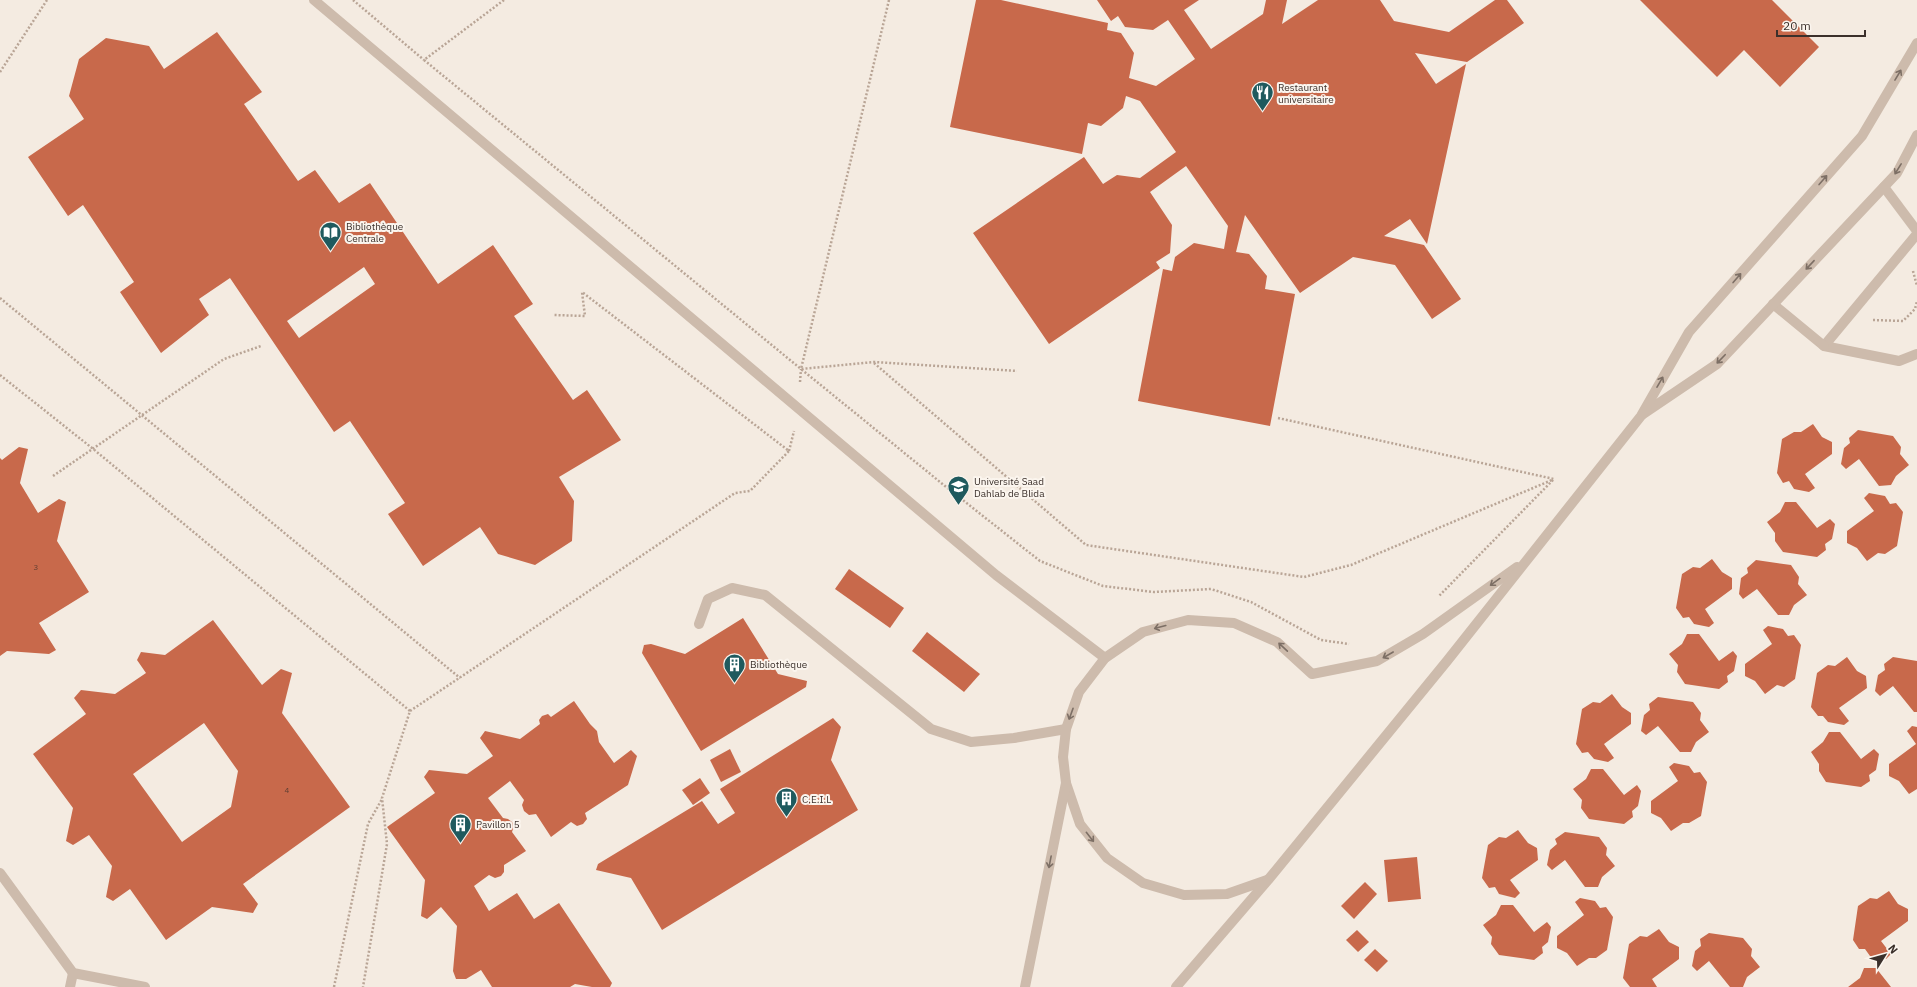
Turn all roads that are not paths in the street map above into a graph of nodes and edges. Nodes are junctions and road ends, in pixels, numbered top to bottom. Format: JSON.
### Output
{"nodes":[{"id":1,"x":314,"y":0,"type":"edge"},
{"id":2,"x":1917,"y":43,"type":"edge"},
{"id":3,"x":1917,"y":135,"type":"edge"},
{"id":4,"x":1884,"y":187,"type":"junction"},
{"id":5,"x":1917,"y":231,"type":"edge"},
{"id":6,"x":1917,"y":234,"type":"edge"},
{"id":7,"x":1773,"y":304,"type":"junction"},
{"id":8,"x":1824,"y":346,"type":"junction"},
{"id":9,"x":1917,"y":354,"type":"edge"},
{"id":10,"x":1641,"y":416,"type":"junction"},
{"id":11,"x":1527,"y":560,"type":"junction"},
{"id":12,"x":698,"y":624,"type":"dead end"},
{"id":13,"x":1104,"y":658,"type":"junction"},
{"id":14,"x":1066,"y":729,"type":"junction"},
{"id":15,"x":1066,"y":783,"type":"junction"},
{"id":16,"x":0,"y":873,"type":"edge"},
{"id":17,"x":1268,"y":880,"type":"junction"},
{"id":18,"x":73,"y":973,"type":"junction"},
{"id":19,"x":70,"y":987,"type":"edge"},
{"id":20,"x":145,"y":987,"type":"edge"},
{"id":21,"x":1025,"y":987,"type":"edge"},
{"id":22,"x":1176,"y":987,"type":"edge"}],
"edges":[{"from":1,"to":13,"type":"lane"},
{"from":10,"to":2,"type":"lane","one_way":true},
{"from":3,"to":4,"type":"lane","one_way":true},
{"from":4,"to":5,"type":"lane"},
{"from":4,"to":7,"type":"lane","one_way":true},
{"from":6,"to":8,"type":"lane"},
{"from":7,"to":8,"type":"lane"},
{"from":7,"to":10,"type":"lane","one_way":true},
{"from":8,"to":9,"type":"lane"},
{"from":10,"to":11,"type":"lane"},
{"from":11,"to":13,"type":"lane","one_way":true},
{"from":11,"to":17,"type":"lane"},
{"from":12,"to":14,"type":"lane"},
{"from":13,"to":14,"type":"lane","one_way":true},
{"from":14,"to":15,"type":"lane"},
{"from":15,"to":17,"type":"lane","one_way":true},
{"from":15,"to":21,"type":"lane","one_way":true},
{"from":16,"to":18,"type":"lane"},
{"from":17,"to":22,"type":"lane"},
{"from":18,"to":19,"type":"lane"},
{"from":18,"to":20,"type":"lane"}]}
